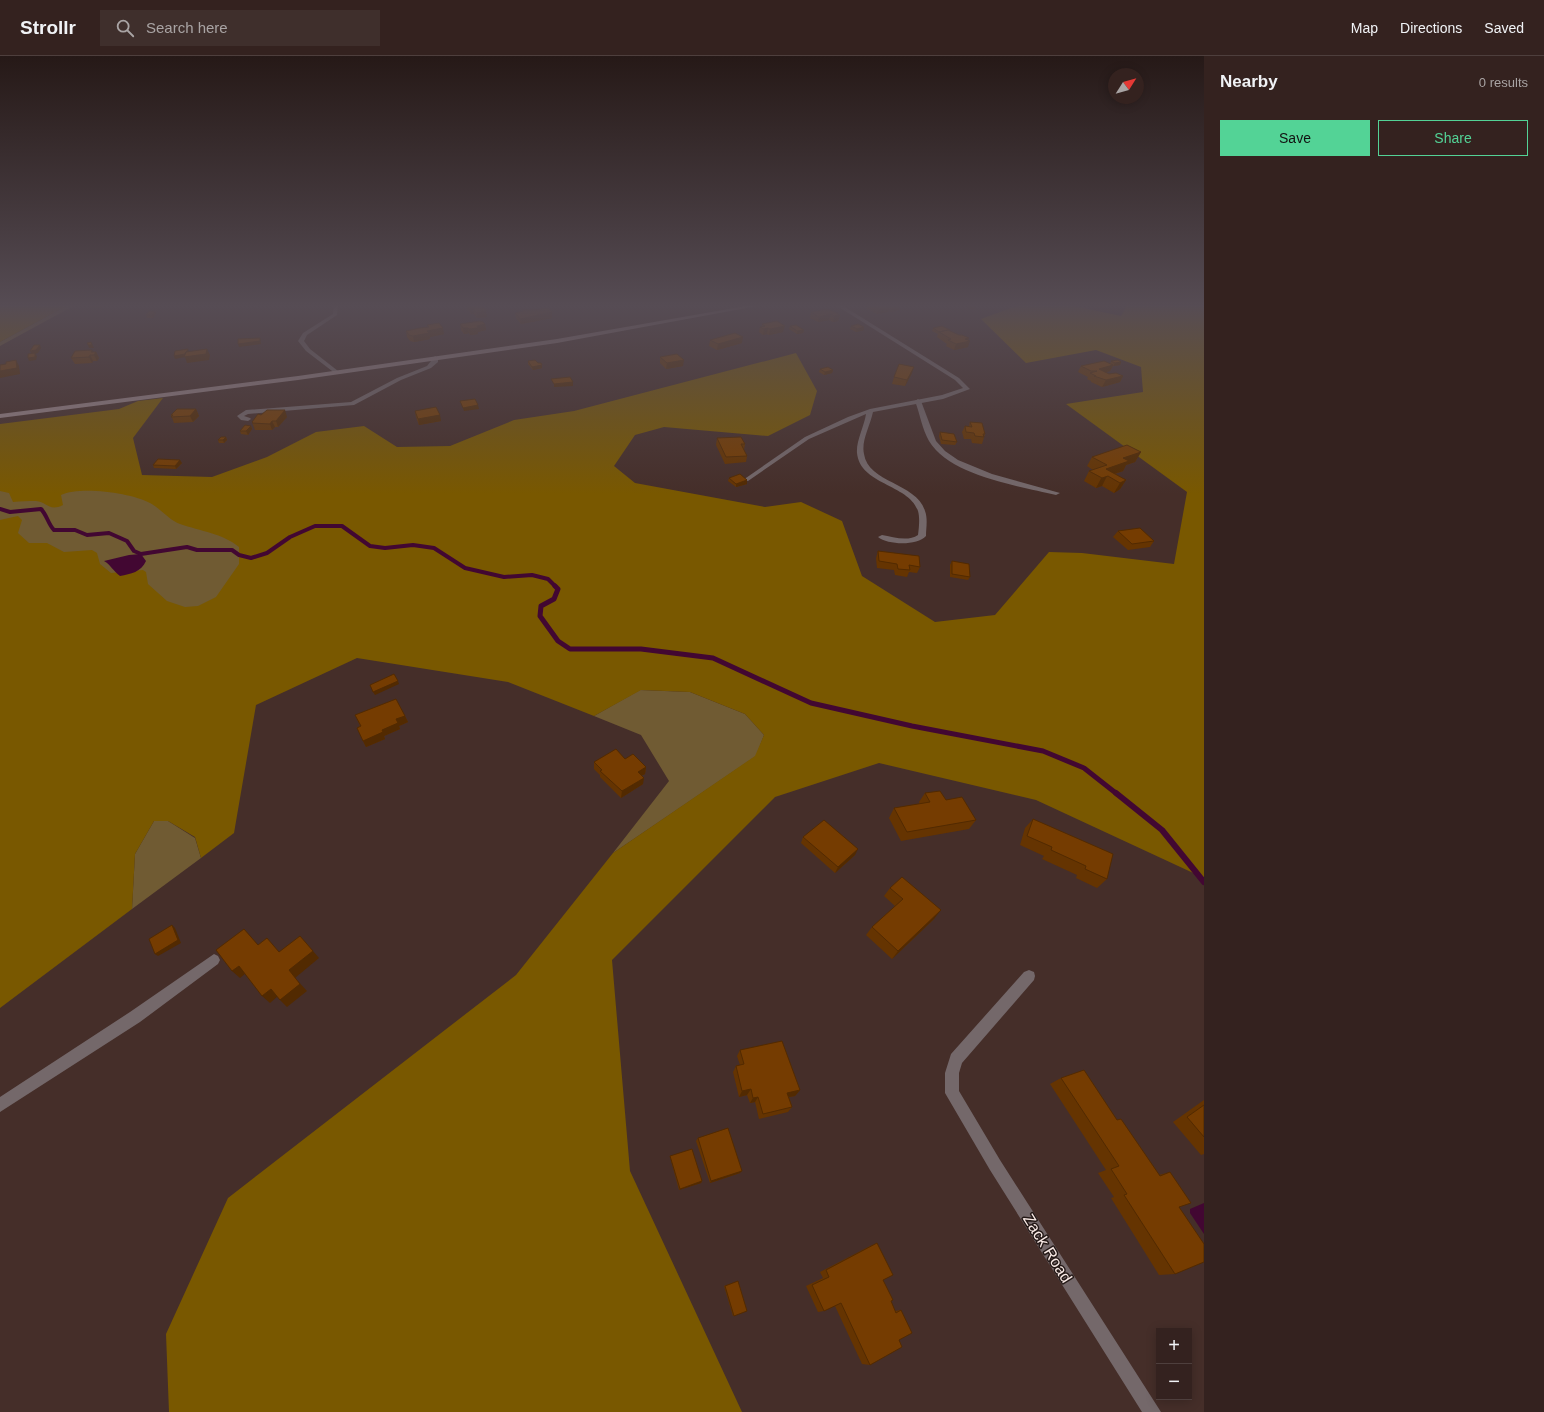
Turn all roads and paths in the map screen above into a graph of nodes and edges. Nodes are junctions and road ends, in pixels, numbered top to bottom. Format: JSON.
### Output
{"nodes":[{"id":1,"x":331,"y":367,"type":"edge"},
{"id":2,"x":369,"y":367,"type":"edge"},
{"id":3,"x":428,"y":367,"type":"edge"},
{"id":4,"x":938,"y":367,"type":"edge"},
{"id":5,"x":336,"y":372,"type":"junction"},
{"id":6,"x":918,"y":401,"type":"junction"},
{"id":7,"x":870,"y":411,"type":"junction"},
{"id":8,"x":0,"y":416,"type":"edge"},
{"id":9,"x":248,"y":419,"type":"dead end"},
{"id":10,"x":746,"y":480,"type":"edge"},
{"id":11,"x":1056,"y":494,"type":"dead end"},
{"id":12,"x":882,"y":537,"type":"dead end"},
{"id":13,"x":214,"y":960,"type":"dead end"},
{"id":14,"x":1029,"y":976,"type":"dead end"},
{"id":15,"x":0,"y":1105,"type":"edge"},
{"id":16,"x":1152,"y":1412,"type":"edge"}],
"edges":[{"from":1,"to":5,"type":"street"},
{"from":2,"to":5,"type":"street"},
{"from":3,"to":9,"type":"street"},
{"from":4,"to":6,"type":"street"},
{"from":5,"to":8,"type":"street"},
{"from":6,"to":7,"type":"street"},
{"from":6,"to":11,"type":"street"},
{"from":7,"to":10,"type":"street"},
{"from":7,"to":12,"type":"street"},
{"from":13,"to":15,"type":"street"},
{"from":14,"to":16,"type":"street","name":"Zack Road"}]}
